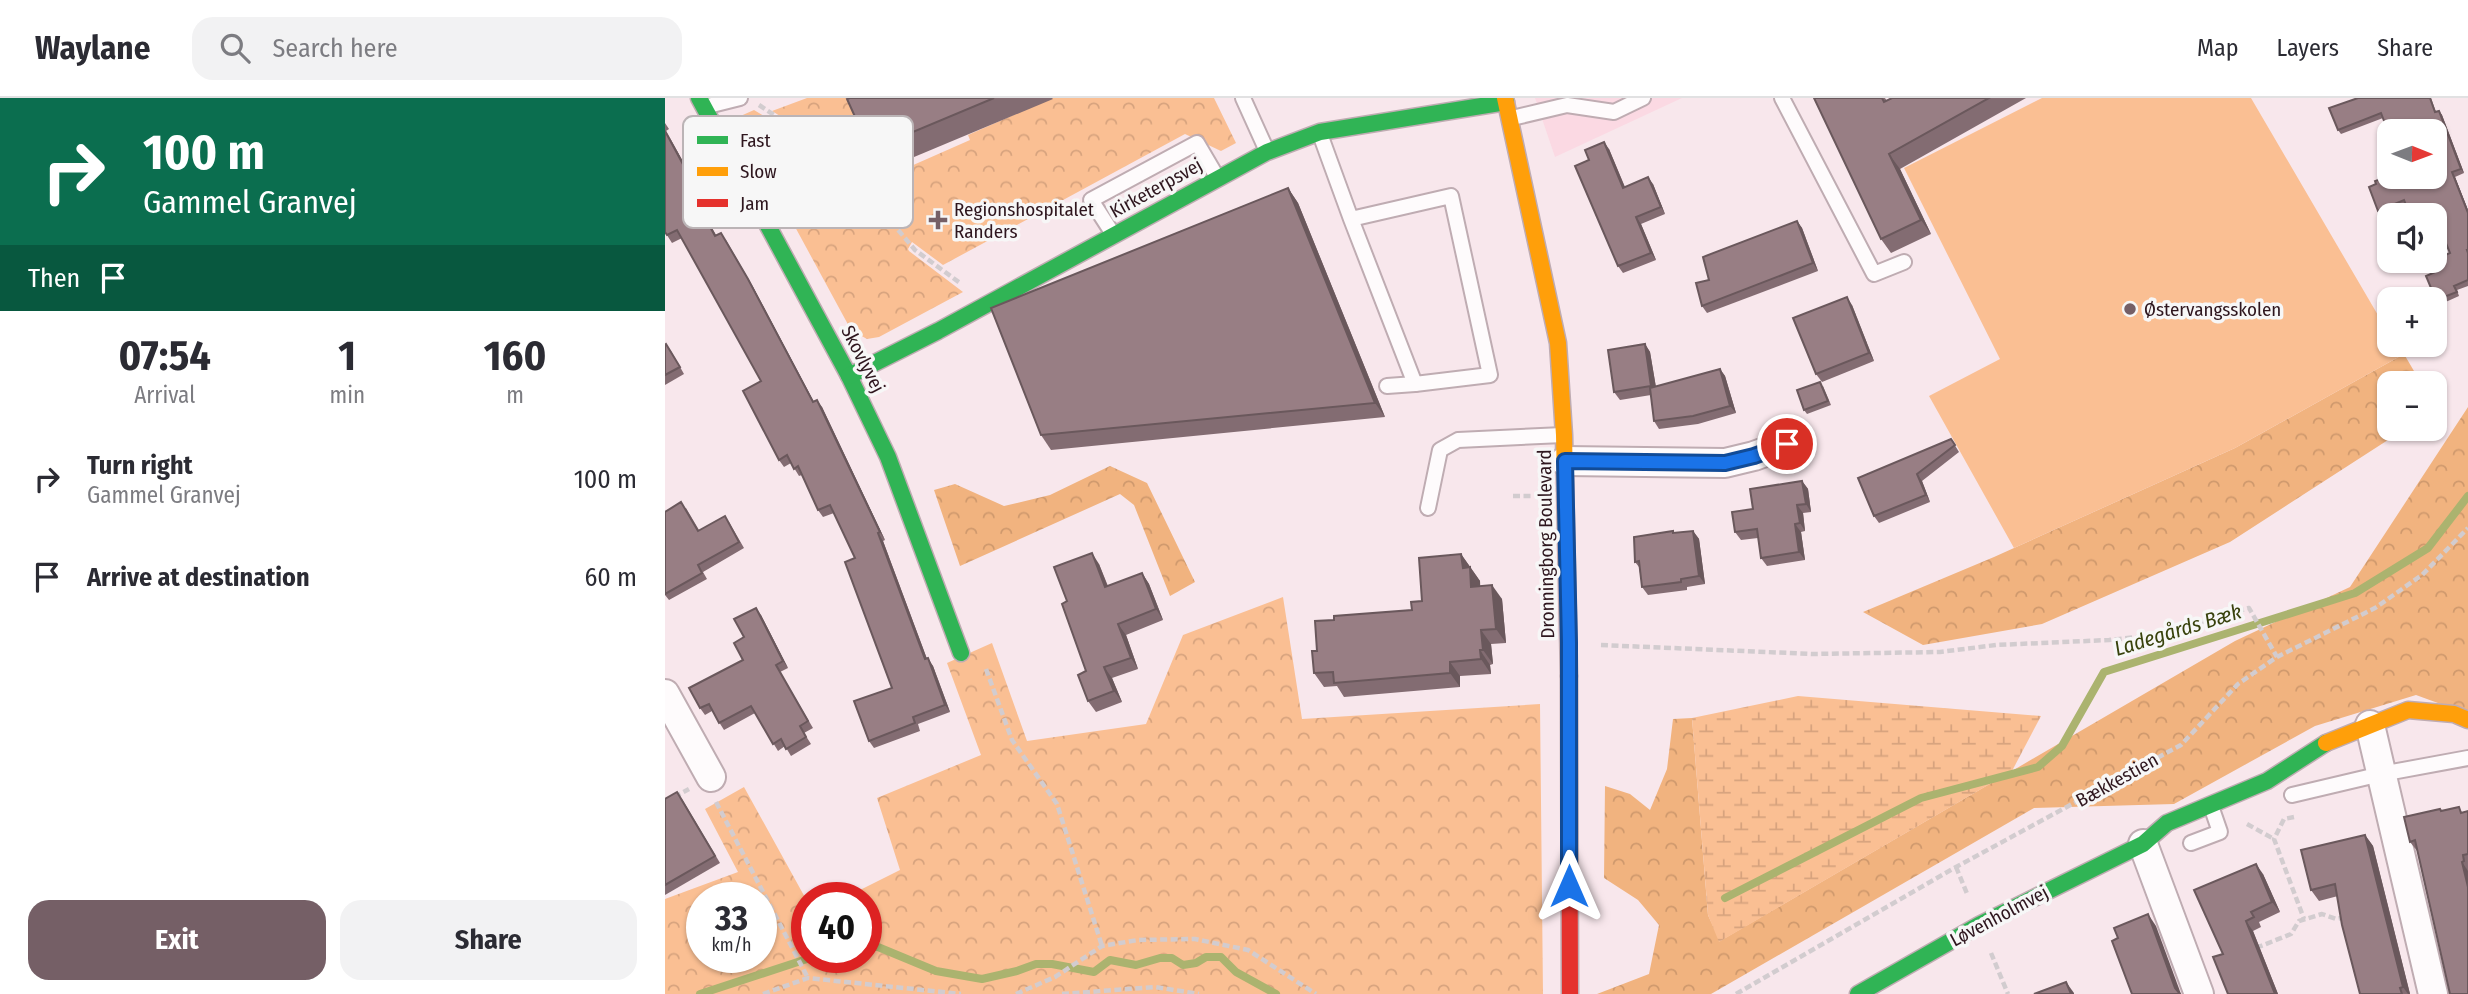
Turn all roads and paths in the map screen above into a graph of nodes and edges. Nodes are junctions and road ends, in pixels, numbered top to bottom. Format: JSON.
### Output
{"nodes":[{"id":1,"x":740,"y":98,"type":"edge"},
{"id":2,"x":757,"y":98,"type":"edge"},
{"id":3,"x":1243,"y":98,"type":"edge"},
{"id":4,"x":1643,"y":98,"type":"edge"},
{"id":5,"x":1782,"y":98,"type":"edge"},
{"id":6,"x":702,"y":103,"type":"edge"},
{"id":7,"x":1507,"y":106,"type":"edge"},
{"id":8,"x":774,"y":116,"type":"edge"},
{"id":9,"x":1320,"y":132,"type":"junction"},
{"id":10,"x":1267,"y":152,"type":"junction"},
{"id":11,"x":1218,"y":178,"type":"junction"},
{"id":12,"x":1351,"y":219,"type":"junction"},
{"id":13,"x":769,"y":228,"type":"edge"},
{"id":14,"x":897,"y":228,"type":"edge"},
{"id":15,"x":1114,"y":235,"type":"junction"},
{"id":16,"x":1904,"y":262,"type":"dead end"},
{"id":17,"x":980,"y":308,"type":"junction"},
{"id":18,"x":849,"y":376,"type":"junction"},
{"id":19,"x":1415,"y":384,"type":"junction"},
{"id":20,"x":1387,"y":386,"type":"dead end"},
{"id":21,"x":1787,"y":444,"type":"dead end"},
{"id":22,"x":1565,"y":448,"type":"junction"},
{"id":23,"x":1428,"y":508,"type":"dead end"},
{"id":24,"x":2468,"y":528,"type":"edge"},
{"id":25,"x":1569,"y":643,"type":"junction"},
{"id":26,"x":961,"y":653,"type":"joint"},
{"id":27,"x":2277,"y":657,"type":"junction"},
{"id":28,"x":665,"y":694,"type":"edge"},
{"id":29,"x":2468,"y":720,"type":"edge"},
{"id":30,"x":2370,"y":725,"type":"junction"},
{"id":31,"x":2468,"y":758,"type":"edge"},
{"id":32,"x":2381,"y":774,"type":"junction"},
{"id":33,"x":711,"y":777,"type":"joint"},
{"id":34,"x":2292,"y":795,"type":"joint"},
{"id":35,"x":2211,"y":804,"type":"junction"},
{"id":36,"x":2220,"y":832,"type":"junction"},
{"id":37,"x":2274,"y":839,"type":"junction"},
{"id":38,"x":2191,"y":843,"type":"dead end"},
{"id":39,"x":2143,"y":844,"type":"junction"},
{"id":40,"x":2349,"y":917,"type":"edge"},
{"id":41,"x":2304,"y":919,"type":"junction"},
{"id":42,"x":1979,"y":925,"type":"junction"},
{"id":43,"x":1102,"y":946,"type":"junction"},
{"id":44,"x":2254,"y":949,"type":"edge"},
{"id":45,"x":807,"y":977,"type":"junction"},
{"id":46,"x":763,"y":994,"type":"edge"},
{"id":47,"x":961,"y":994,"type":"edge"},
{"id":48,"x":1016,"y":994,"type":"edge"},
{"id":49,"x":1062,"y":994,"type":"edge"},
{"id":50,"x":1199,"y":994,"type":"edge"},
{"id":51,"x":1317,"y":994,"type":"edge"},
{"id":52,"x":1570,"y":994,"type":"edge"},
{"id":53,"x":1736,"y":994,"type":"edge"},
{"id":54,"x":1858,"y":994,"type":"edge"},
{"id":55,"x":2008,"y":994,"type":"edge"},
{"id":56,"x":2199,"y":994,"type":"edge"},
{"id":57,"x":2433,"y":994,"type":"edge"}],
"edges":[{"from":1,"to":6,"type":"lane"},
{"from":2,"to":8,"type":"path"},
{"from":3,"to":10,"type":"lane"},
{"from":4,"to":7,"type":"lane"},
{"from":5,"to":16,"type":"lane"},
{"from":7,"to":9,"type":"street","name":"Kirketerpsvej"},
{"from":7,"to":22,"type":"street","name":"Dronningborg Boulevard"},
{"from":9,"to":10,"type":"street","name":"Kirketerpsvej"},
{"from":9,"to":12,"type":"lane"},
{"from":10,"to":11,"type":"street","name":"Kirketerpsvej"},
{"from":11,"to":15,"type":"street","name":"Kirketerpsvej"},
{"from":11,"to":15,"type":"lane"},
{"from":12,"to":19,"type":"lane"},
{"from":12,"to":19,"type":"lane"},
{"from":13,"to":18,"type":"street","name":"Skovlyvej"},
{"from":14,"to":17,"type":"path"},
{"from":15,"to":17,"type":"street","name":"Kirketerpsvej"},
{"from":17,"to":18,"type":"street","name":"Kirketerpsvej"},
{"from":18,"to":26,"type":"street","name":"Skovlyvej"},
{"from":19,"to":20,"type":"lane"},
{"from":21,"to":22,"type":"street"},
{"from":22,"to":23,"type":"lane"},
{"from":22,"to":25,"type":"street","name":"Dronningborg Boulevard"},
{"from":24,"to":27,"type":"path","name":"Bækkestien"},
{"from":25,"to":27,"type":"path"},
{"from":25,"to":52,"type":"street","name":"Dronningborg Boulevard"},
{"from":26,"to":43,"type":"path"},
{"from":27,"to":53,"type":"path","name":"Bækkestien"},
{"from":28,"to":33,"type":"street"},
{"from":29,"to":30,"type":"street","name":"Løvenholmvej"},
{"from":30,"to":32,"type":"street"},
{"from":30,"to":35,"type":"street","name":"Løvenholmvej"},
{"from":31,"to":32,"type":"lane"},
{"from":32,"to":34,"type":"lane"},
{"from":32,"to":57,"type":"street"},
{"from":33,"to":45,"type":"path"},
{"from":34,"to":37,"type":"path"},
{"from":35,"to":36,"type":"lane"},
{"from":35,"to":39,"type":"street","name":"Løvenholmvej"},
{"from":36,"to":37,"type":"path"},
{"from":36,"to":38,"type":"lane"},
{"from":37,"to":41,"type":"path"},
{"from":39,"to":42,"type":"street","name":"Løvenholmvej"},
{"from":39,"to":56,"type":"street"},
{"from":40,"to":41,"type":"path"},
{"from":41,"to":44,"type":"path"},
{"from":42,"to":54,"type":"street","name":"Løvenholmvej"},
{"from":42,"to":55,"type":"path"},
{"from":43,"to":48,"type":"path"},
{"from":43,"to":51,"type":"path"},
{"from":45,"to":46,"type":"path"},
{"from":45,"to":47,"type":"path"},
{"from":49,"to":50,"type":"path"}]}
